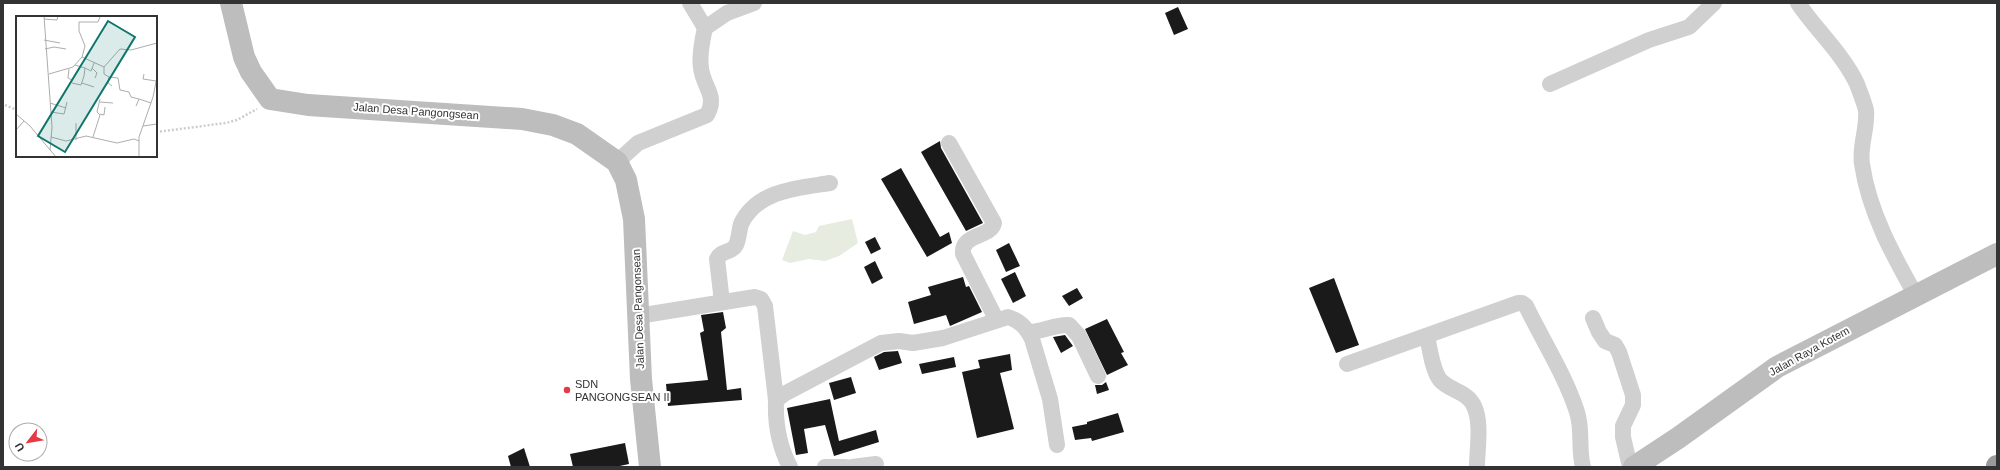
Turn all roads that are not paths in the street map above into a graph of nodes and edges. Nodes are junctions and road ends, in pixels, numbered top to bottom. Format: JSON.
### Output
{"nodes":[{"id":1,"x":231,"y":3,"type":"edge"},
{"id":2,"x":690,"y":3,"type":"edge"},
{"id":3,"x":754,"y":3,"type":"edge"},
{"id":4,"x":1714,"y":3,"type":"edge"},
{"id":5,"x":1798,"y":3,"type":"edge"},
{"id":6,"x":705,"y":28,"type":"junction"},
{"id":7,"x":1550,"y":84,"type":"dead end"},
{"id":8,"x":949,"y":143,"type":"dead end"},
{"id":9,"x":617,"y":162,"type":"junction"},
{"id":10,"x":830,"y":183,"type":"dead end"},
{"id":11,"x":631,"y":199,"type":"joint"},
{"id":12,"x":1997,"y":254,"type":"edge"},
{"id":13,"x":1916,"y":296,"type":"junction"},
{"id":14,"x":722,"y":302,"type":"junction"},
{"id":15,"x":638,"y":316,"type":"junction"},
{"id":16,"x":1593,"y":318,"type":"dead end"},
{"id":17,"x":996,"y":319,"type":"junction"},
{"id":18,"x":1028,"y":332,"type":"junction"},
{"id":19,"x":1427,"y":336,"type":"junction"},
{"id":20,"x":1347,"y":364,"type":"dead end"},
{"id":21,"x":1098,"y":376,"type":"dead end"},
{"id":22,"x":776,"y":400,"type":"junction"},
{"id":23,"x":1057,"y":445,"type":"dead end"},
{"id":24,"x":876,"y":464,"type":"dead end"},
{"id":25,"x":650,"y":467,"type":"edge"},
{"id":26,"x":790,"y":467,"type":"edge"},
{"id":27,"x":825,"y":467,"type":"edge"},
{"id":28,"x":846,"y":467,"type":"edge"},
{"id":29,"x":852,"y":467,"type":"edge"},
{"id":30,"x":1477,"y":467,"type":"edge"},
{"id":31,"x":1583,"y":467,"type":"edge"},
{"id":32,"x":1630,"y":467,"type":"edge"},
{"id":33,"x":1634,"y":467,"type":"edge"}],
"edges":[{"from":1,"to":9,"type":"street","name":"Jalan Desa Pangongsean"},
{"from":2,"to":6,"type":"street"},
{"from":3,"to":6,"type":"street"},
{"from":4,"to":7,"type":"street"},
{"from":5,"to":13,"type":"street"},
{"from":6,"to":9,"type":"street"},
{"from":8,"to":17,"type":"street"},
{"from":9,"to":11,"type":"street","name":"Jalan Desa Pangongsean"},
{"from":10,"to":14,"type":"street"},
{"from":11,"to":15,"type":"street","name":"Jalan Desa Pangonsean"},
{"from":12,"to":13,"type":"street","name":"Jalan Raya Kotem"},
{"from":13,"to":33,"type":"street","name":"Jalan Raya Kotem"},
{"from":14,"to":15,"type":"street"},
{"from":14,"to":22,"type":"street"},
{"from":15,"to":25,"type":"street","name":"Jalan Desa Pangonsean"},
{"from":16,"to":32,"type":"street"},
{"from":17,"to":18,"type":"street"},
{"from":17,"to":22,"type":"street"},
{"from":18,"to":21,"type":"street"},
{"from":18,"to":23,"type":"street"},
{"from":19,"to":20,"type":"street"},
{"from":19,"to":30,"type":"street"},
{"from":19,"to":31,"type":"street"},
{"from":22,"to":26,"type":"street"},
{"from":24,"to":29,"type":"street"},
{"from":27,"to":28,"type":"street"}]}
